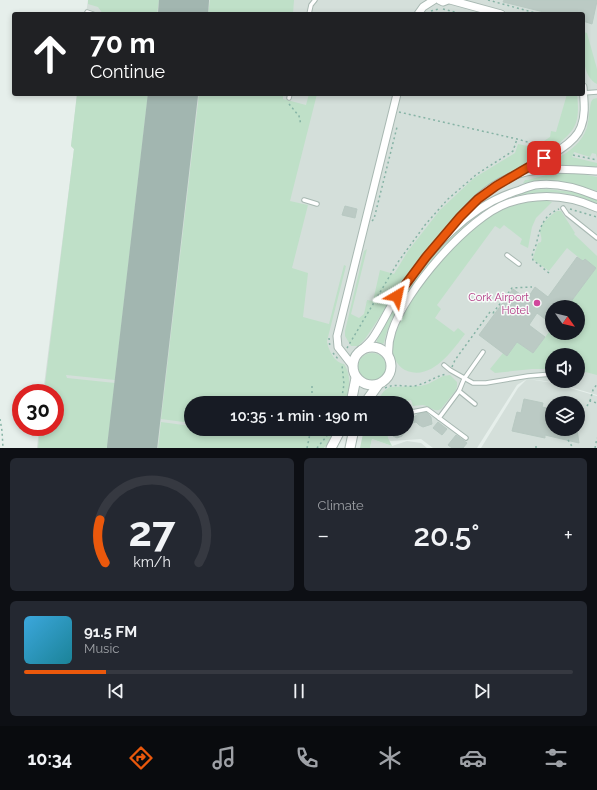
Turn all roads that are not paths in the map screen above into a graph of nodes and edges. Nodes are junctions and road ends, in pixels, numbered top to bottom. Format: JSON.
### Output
{"nodes":[{"id":1,"x":315,"y":0,"type":"edge"},
{"id":2,"x":434,"y":0,"type":"edge"},
{"id":3,"x":439,"y":0,"type":"edge"},
{"id":4,"x":449,"y":0,"type":"edge"},
{"id":5,"x":425,"y":3,"type":"edge"},
{"id":6,"x":309,"y":12,"type":"edge"},
{"id":7,"x":419,"y":12,"type":"edge"},
{"id":8,"x":494,"y":12,"type":"edge"},
{"id":9,"x":597,"y":92,"type":"edge"},
{"id":10,"x":585,"y":93,"type":"edge"},
{"id":11,"x":396,"y":96,"type":"edge"},
{"id":12,"x":584,"y":96,"type":"edge"},
{"id":13,"x":597,"y":171,"type":"edge"},
{"id":14,"x":508,"y":178,"type":"junction"},
{"id":15,"x":597,"y":196,"type":"edge"},
{"id":16,"x":304,"y":200,"type":"dead end"},
{"id":17,"x":317,"y":204,"type":"dead end"},
{"id":18,"x":563,"y":208,"type":"road end"},
{"id":19,"x":597,"y":208,"type":"edge"},
{"id":20,"x":445,"y":236,"type":"junction"},
{"id":21,"x":597,"y":238,"type":"edge"},
{"id":22,"x":507,"y":255,"type":"dead end"},
{"id":23,"x":519,"y":264,"type":"dead end"},
{"id":24,"x":483,"y":352,"type":"dead end"},
{"id":25,"x":357,"y":353,"type":"junction"},
{"id":26,"x":389,"y":358,"type":"junction"},
{"id":27,"x":344,"y":359,"type":"junction"},
{"id":28,"x":352,"y":365,"type":"junction"},
{"id":29,"x":444,"y":365,"type":"dead end"},
{"id":30,"x":545,"y":375,"type":"edge"},
{"id":31,"x":356,"y":378,"type":"junction"},
{"id":32,"x":464,"y":379,"type":"junction"},
{"id":33,"x":380,"y":388,"type":"junction"},
{"id":34,"x":459,"y":392,"type":"junction"},
{"id":35,"x":352,"y":396,"type":"edge"},
{"id":36,"x":372,"y":396,"type":"edge"},
{"id":37,"x":475,"y":404,"type":"dead end"},
{"id":38,"x":414,"y":412,"type":"edge"},
{"id":39,"x":439,"y":418,"type":"junction"},
{"id":40,"x":337,"y":436,"type":"edge"},
{"id":41,"x":353,"y":436,"type":"edge"},
{"id":42,"x":466,"y":438,"type":"dead end"},
{"id":43,"x":331,"y":448,"type":"edge"},
{"id":44,"x":350,"y":448,"type":"edge"}],
"edges":[{"from":1,"to":6,"type":"lane"},
{"from":2,"to":5,"type":"street"},
{"from":3,"to":4,"type":"street"},
{"from":4,"to":8,"type":"street"},
{"from":5,"to":7,"type":"street"},
{"from":9,"to":10,"type":"lane"},
{"from":11,"to":27,"type":"street"},
{"from":12,"to":14,"type":"street"},
{"from":13,"to":14,"type":"street"},
{"from":14,"to":20,"type":"street"},
{"from":15,"to":20,"type":"street"},
{"from":16,"to":17,"type":"lane"},
{"from":18,"to":21,"type":"lane"},
{"from":19,"to":26,"type":"street"},
{"from":20,"to":25,"type":"street"},
{"from":22,"to":23,"type":"lane"},
{"from":24,"to":32,"type":"lane"},
{"from":25,"to":26,"type":"street"},
{"from":25,"to":27,"type":"street"},
{"from":25,"to":28,"type":"street"},
{"from":26,"to":33,"type":"street"},
{"from":27,"to":28,"type":"street"},
{"from":28,"to":31,"type":"street"},
{"from":29,"to":32,"type":"lane"},
{"from":30,"to":32,"type":"lane"},
{"from":31,"to":33,"type":"street"},
{"from":31,"to":35,"type":"street"},
{"from":32,"to":34,"type":"lane"},
{"from":33,"to":36,"type":"street"},
{"from":34,"to":37,"type":"lane"},
{"from":34,"to":39,"type":"lane"},
{"from":38,"to":39,"type":"lane"},
{"from":39,"to":42,"type":"lane"},
{"from":40,"to":43,"type":"street"},
{"from":41,"to":44,"type":"street"}]}
